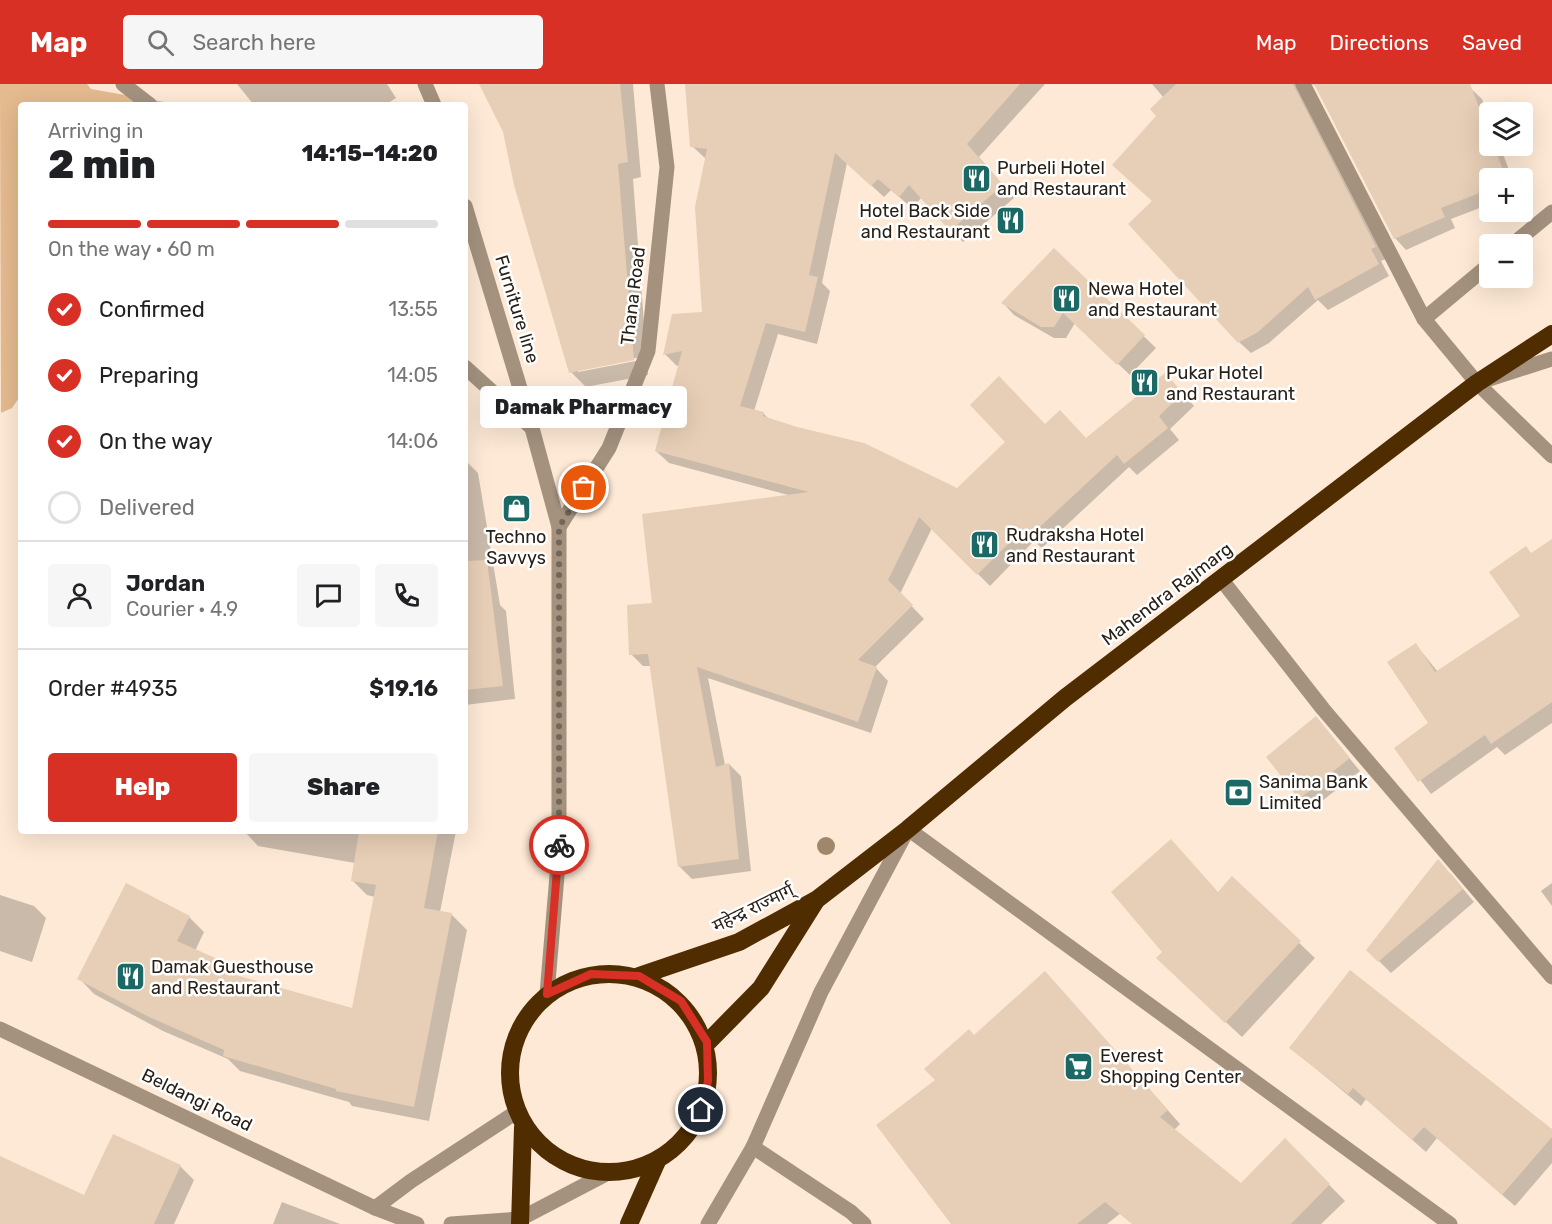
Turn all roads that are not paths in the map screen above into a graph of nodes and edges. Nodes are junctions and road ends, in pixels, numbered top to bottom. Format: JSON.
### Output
{"nodes":[{"id":1,"x":123,"y":84,"type":"edge"},
{"id":2,"x":425,"y":84,"type":"edge"},
{"id":3,"x":657,"y":84,"type":"edge"},
{"id":4,"x":1303,"y":84,"type":"edge"},
{"id":5,"x":146,"y":102,"type":"edge"},
{"id":6,"x":433,"y":102,"type":"edge"},
{"id":7,"x":1552,"y":212,"type":"edge"},
{"id":8,"x":468,"y":216,"type":"edge"},
{"id":9,"x":1525,"y":234,"type":"edge"},
{"id":10,"x":1479,"y":273,"type":"edge"},
{"id":11,"x":1424,"y":320,"type":"junction"},
{"id":12,"x":1552,"y":334,"type":"edge"},
{"id":13,"x":1552,"y":359,"type":"edge"},
{"id":14,"x":468,"y":370,"type":"edge"},
{"id":15,"x":1477,"y":383,"type":"junction"},
{"id":16,"x":532,"y":428,"type":"junction"},
{"id":17,"x":1552,"y":456,"type":"edge"},
{"id":18,"x":559,"y":527,"type":"junction"},
{"id":19,"x":1221,"y":579,"type":"junction"},
{"id":20,"x":908,"y":829,"type":"junction"},
{"id":21,"x":816,"y":900,"type":"junction"},
{"id":22,"x":639,"y":976,"type":"junction"},
{"id":23,"x":1552,"y":977,"type":"edge"},
{"id":24,"x":547,"y":994,"type":"junction"},
{"id":25,"x":0,"y":1029,"type":"edge"},
{"id":26,"x":707,"y":1042,"type":"junction"},
{"id":27,"x":521,"y":1119,"type":"junction"},
{"id":28,"x":753,"y":1147,"type":"junction"},
{"id":29,"x":657,"y":1161,"type":"junction"},
{"id":30,"x":604,"y":1175,"type":"junction"},
{"id":31,"x":375,"y":1208,"type":"junction"},
{"id":32,"x":520,"y":1222,"type":"edge"},
{"id":33,"x":417,"y":1224,"type":"edge"},
{"id":34,"x":451,"y":1224,"type":"edge"},
{"id":35,"x":629,"y":1224,"type":"edge"},
{"id":36,"x":708,"y":1224,"type":"edge"},
{"id":37,"x":864,"y":1224,"type":"edge"},
{"id":38,"x":1450,"y":1224,"type":"edge"}],
"edges":[{"from":1,"to":5,"type":"street"},
{"from":2,"to":6,"type":"street"},
{"from":3,"to":18,"type":"street","name":"Thana Road"},
{"from":4,"to":11,"type":"street"},
{"from":7,"to":9,"type":"street"},
{"from":8,"to":16,"type":"street","name":"Furniture line"},
{"from":10,"to":11,"type":"street"},
{"from":11,"to":15,"type":"street"},
{"from":12,"to":15,"type":"highway","name":"Mahendra Rajmarg"},
{"from":13,"to":15,"type":"street"},
{"from":14,"to":16,"type":"street"},
{"from":15,"to":17,"type":"street"},
{"from":15,"to":19,"type":"highway","name":"Mahendra Rajmarg"},
{"from":16,"to":18,"type":"street","name":"Furniture line"},
{"from":18,"to":24,"type":"street","name":"Furniture line"},
{"from":19,"to":20,"type":"highway","name":"Mahendra Rajmarg"},
{"from":19,"to":23,"type":"street"},
{"from":20,"to":21,"type":"highway","name":"Mahendra Rajmarg"},
{"from":20,"to":28,"type":"street"},
{"from":20,"to":38,"type":"street"},
{"from":21,"to":22,"type":"highway","name":"महेन्द्र राज्मार्ग्"},
{"from":21,"to":26,"type":"highway","name":"महेन्द्र राज्मार्ग्"},
{"from":22,"to":24,"type":"highway","name":"महेन्द्र राज्मार्ग्"},
{"from":22,"to":26,"type":"highway","name":"महेन्द्र राज्मार्ग्"},
{"from":24,"to":27,"type":"highway","name":"महेन्द्र राज्मार्ग्"},
{"from":25,"to":31,"type":"street","name":"Beldangi Road"},
{"from":26,"to":29,"type":"highway"},
{"from":27,"to":30,"type":"highway","name":"महेन्द्र राज्मार्ग्"},
{"from":27,"to":31,"type":"street"},
{"from":27,"to":32,"type":"highway","name":"महेन्द्र राज्मार्ग्"},
{"from":28,"to":36,"type":"street"},
{"from":28,"to":37,"type":"street"},
{"from":29,"to":30,"type":"highway"},
{"from":29,"to":35,"type":"highway"},
{"from":30,"to":32,"type":"street"},
{"from":31,"to":33,"type":"street","name":"Beldangi Road"},
{"from":32,"to":34,"type":"street"}]}
